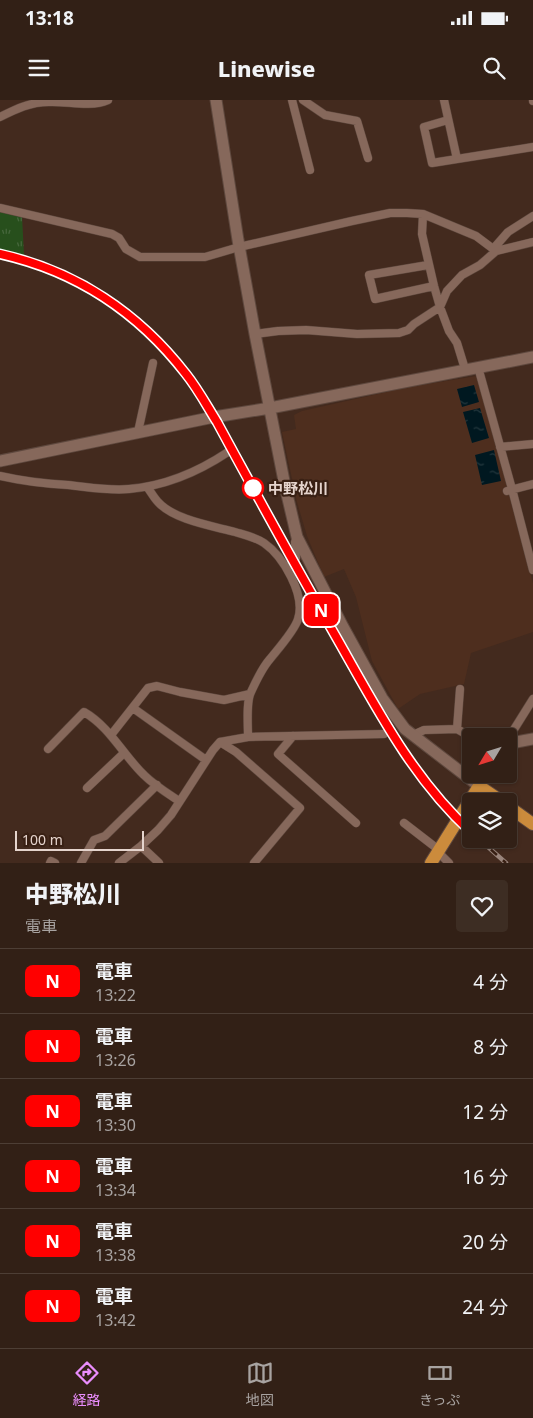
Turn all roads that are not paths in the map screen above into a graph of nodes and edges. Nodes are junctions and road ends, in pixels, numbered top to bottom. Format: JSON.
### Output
{"nodes":[{"id":1,"x":108,"y":100,"type":"edge"},
{"id":2,"x":216,"y":100,"type":"edge"},
{"id":3,"x":292,"y":100,"type":"edge"},
{"id":4,"x":303,"y":100,"type":"edge"},
{"id":5,"x":444,"y":100,"type":"edge"},
{"id":6,"x":0,"y":117,"type":"edge"},
{"id":7,"x":448,"y":120,"type":"junction"},
{"id":8,"x":533,"y":147,"type":"edge"},
{"id":9,"x":368,"y":158,"type":"dead end"},
{"id":10,"x":457,"y":159,"type":"junction"},
{"id":11,"x":310,"y":170,"type":"dead end"},
{"id":12,"x":0,"y":208,"type":"edge"},
{"id":13,"x":423,"y":214,"type":"junction"},
{"id":14,"x":533,"y":216,"type":"edge"},
{"id":15,"x":533,"y":242,"type":"edge"},
{"id":16,"x":239,"y":247,"type":"junction"},
{"id":17,"x":495,"y":249,"type":"junction"},
{"id":18,"x":428,"y":265,"type":"junction"},
{"id":19,"x":434,"y":286,"type":"junction"},
{"id":20,"x":440,"y":307,"type":"junction"},
{"id":21,"x":255,"y":334,"type":"junction"},
{"id":22,"x":533,"y":357,"type":"edge"},
{"id":23,"x":153,"y":363,"type":"dead end"},
{"id":24,"x":478,"y":367,"type":"junction"},
{"id":25,"x":465,"y":369,"type":"junction"},
{"id":26,"x":270,"y":408,"type":"junction"},
{"id":27,"x":138,"y":432,"type":"junction"},
{"id":28,"x":533,"y":444,"type":"edge"},
{"id":29,"x":500,"y":447,"type":"junction"},
{"id":30,"x":228,"y":452,"type":"dead end"},
{"id":31,"x":0,"y":461,"type":"edge"},
{"id":32,"x":0,"y":476,"type":"edge"},
{"id":33,"x":533,"y":484,"type":"edge"},
{"id":34,"x":147,"y":487,"type":"junction"},
{"id":35,"x":510,"y":490,"type":"junction"},
{"id":36,"x":297,"y":537,"type":"junction"},
{"id":37,"x":287,"y":568,"type":"junction"},
{"id":38,"x":533,"y":570,"type":"edge"},
{"id":39,"x":460,"y":689,"type":"dead end"},
{"id":40,"x":250,"y":694,"type":"junction"},
{"id":41,"x":533,"y":698,"type":"edge"},
{"id":42,"x":133,"y":708,"type":"junction"},
{"id":43,"x":515,"y":728,"type":"edge"},
{"id":44,"x":457,"y":729,"type":"junction"},
{"id":45,"x":462,"y":732,"type":"edge"},
{"id":46,"x":384,"y":734,"type":"dead end"},
{"id":47,"x":111,"y":735,"type":"junction"},
{"id":48,"x":413,"y":735,"type":"junction"},
{"id":49,"x":293,"y":736,"type":"junction"},
{"id":50,"x":248,"y":737,"type":"junction"},
{"id":51,"x":533,"y":740,"type":"edge"},
{"id":52,"x":220,"y":742,"type":"junction"},
{"id":53,"x":518,"y":743,"type":"edge"},
{"id":54,"x":48,"y":749,"type":"dead end"},
{"id":55,"x":124,"y":753,"type":"junction"},
{"id":56,"x":206,"y":760,"type":"junction"},
{"id":57,"x":481,"y":783,"type":"edge"},
{"id":58,"x":157,"y":785,"type":"junction"},
{"id":59,"x":479,"y":786,"type":"junction"},
{"id":60,"x":86,"y":788,"type":"dead end"},
{"id":61,"x":489,"y":793,"type":"edge"},
{"id":62,"x":179,"y":801,"type":"junction"},
{"id":63,"x":517,"y":813,"type":"edge"},
{"id":64,"x":404,"y":822,"type":"dead end"},
{"id":65,"x":356,"y":823,"type":"dead end"},
{"id":66,"x":533,"y":824,"type":"edge"},
{"id":67,"x":141,"y":846,"type":"junction"},
{"id":68,"x":436,"y":855,"type":"edge"},
{"id":69,"x":50,"y":863,"type":"edge"},
{"id":70,"x":55,"y":863,"type":"edge"},
{"id":71,"x":81,"y":863,"type":"edge"},
{"id":72,"x":119,"y":863,"type":"edge"},
{"id":73,"x":159,"y":863,"type":"edge"},
{"id":74,"x":254,"y":863,"type":"edge"},
{"id":75,"x":449,"y":863,"type":"edge"}],
"edges":[{"from":1,"to":6,"type":"street"},
{"from":2,"to":16,"type":"street"},
{"from":3,"to":11,"type":"street"},
{"from":4,"to":9,"type":"street"},
{"from":5,"to":7,"type":"street"},
{"from":7,"to":10,"type":"street"},
{"from":7,"to":10,"type":"street"},
{"from":8,"to":10,"type":"street"},
{"from":12,"to":16,"type":"street"},
{"from":13,"to":16,"type":"street"},
{"from":13,"to":17,"type":"street"},
{"from":13,"to":18,"type":"street"},
{"from":14,"to":17,"type":"street"},
{"from":15,"to":17,"type":"street"},
{"from":16,"to":21,"type":"street"},
{"from":17,"to":20,"type":"street"},
{"from":18,"to":19,"type":"street"},
{"from":18,"to":19,"type":"street"},
{"from":19,"to":20,"type":"street"},
{"from":20,"to":21,"type":"street"},
{"from":20,"to":25,"type":"street"},
{"from":21,"to":26,"type":"street"},
{"from":22,"to":24,"type":"street"},
{"from":23,"to":27,"type":"street"},
{"from":24,"to":25,"type":"street"},
{"from":24,"to":29,"type":"street"},
{"from":25,"to":26,"type":"street"},
{"from":26,"to":27,"type":"street"},
{"from":26,"to":36,"type":"street"},
{"from":27,"to":31,"type":"street"},
{"from":28,"to":29,"type":"street"},
{"from":29,"to":35,"type":"street"},
{"from":30,"to":34,"type":"street"},
{"from":32,"to":34,"type":"street"},
{"from":33,"to":35,"type":"street"},
{"from":34,"to":37,"type":"street"},
{"from":35,"to":38,"type":"street"},
{"from":36,"to":37,"type":"street"},
{"from":36,"to":48,"type":"street"},
{"from":37,"to":40,"type":"street"},
{"from":39,"to":44,"type":"street"},
{"from":40,"to":42,"type":"street"},
{"from":40,"to":50,"type":"street"},
{"from":41,"to":43,"type":"street"},
{"from":42,"to":47,"type":"street"},
{"from":42,"to":56,"type":"street"},
{"from":44,"to":45,"type":"street"},
{"from":44,"to":48,"type":"street"},
{"from":46,"to":49,"type":"street"},
{"from":47,"to":54,"type":"street"},
{"from":47,"to":55,"type":"street"},
{"from":48,"to":59,"type":"street"},
{"from":49,"to":50,"type":"street"},
{"from":49,"to":65,"type":"street"},
{"from":50,"to":52,"type":"street"},
{"from":51,"to":53,"type":"street"},
{"from":52,"to":56,"type":"street"},
{"from":52,"to":74,"type":"street"},
{"from":55,"to":58,"type":"street"},
{"from":55,"to":60,"type":"street"},
{"from":56,"to":62,"type":"street"},
{"from":57,"to":59,"type":"street"},
{"from":58,"to":62,"type":"street"},
{"from":58,"to":71,"type":"street"},
{"from":59,"to":61,"type":"main road"},
{"from":59,"to":68,"type":"main road"},
{"from":62,"to":67,"type":"street"},
{"from":63,"to":66,"type":"main road"},
{"from":64,"to":68,"type":"street"},
{"from":67,"to":72,"type":"street"},
{"from":67,"to":73,"type":"street"},
{"from":68,"to":75,"type":"street"},
{"from":69,"to":70,"type":"street"}]}
